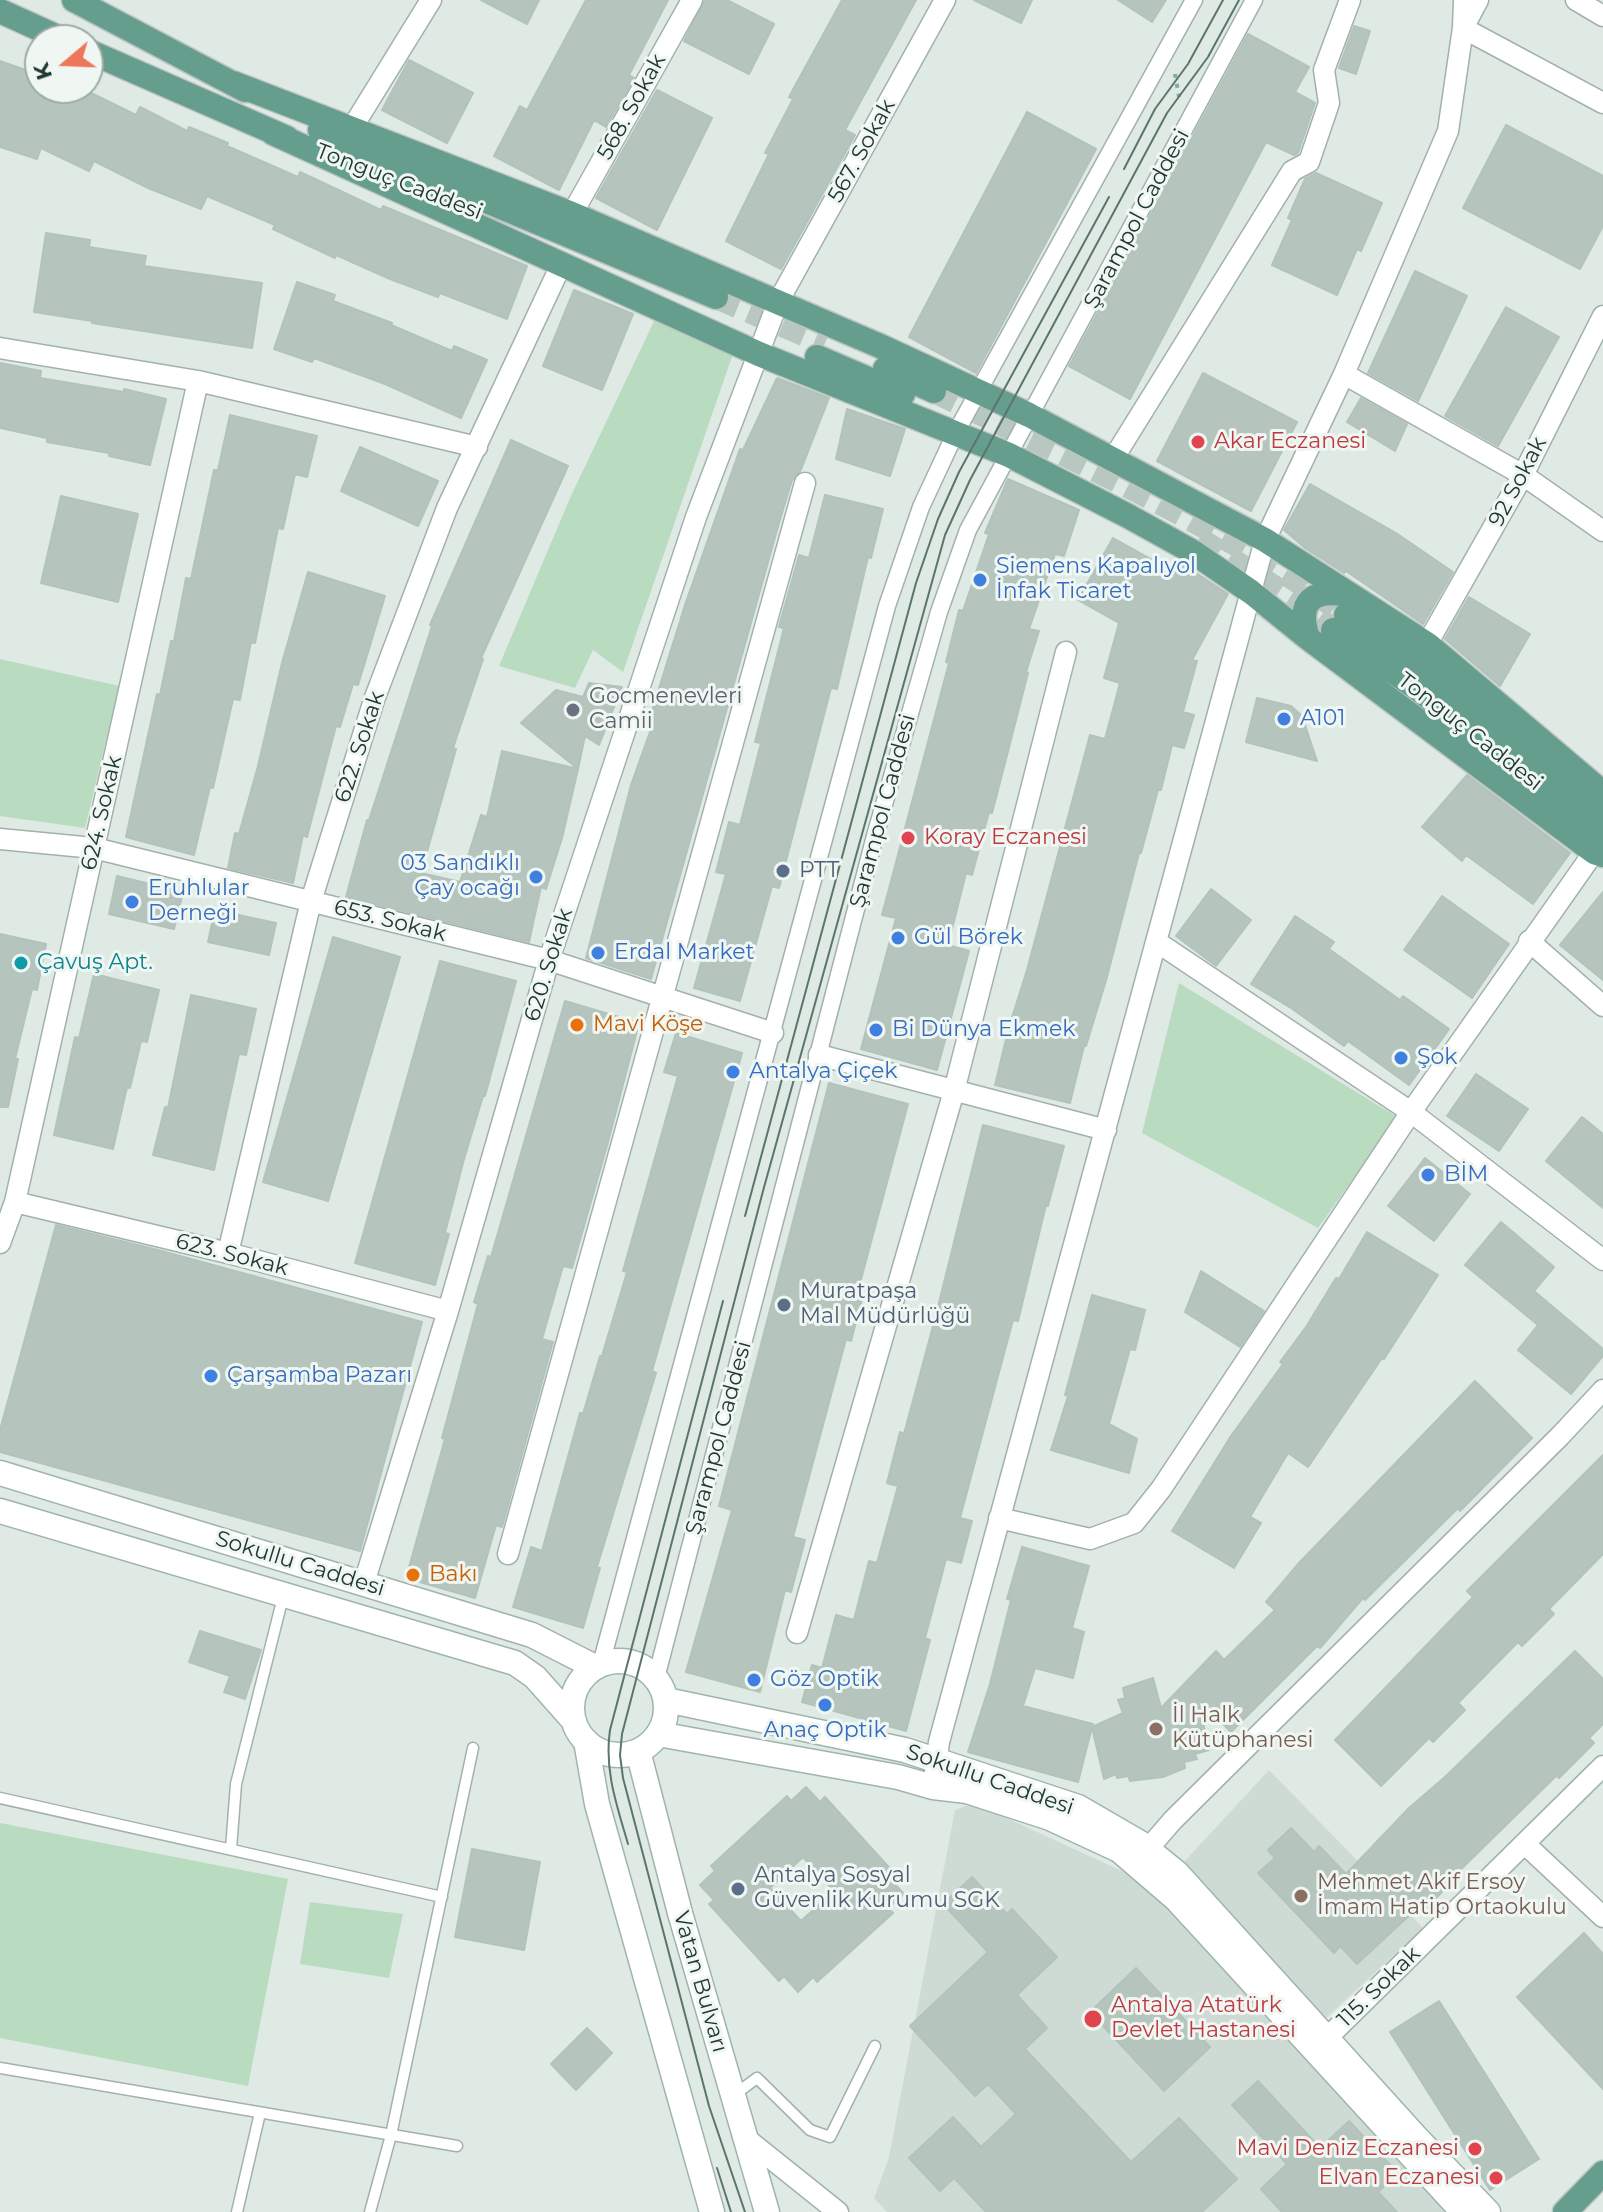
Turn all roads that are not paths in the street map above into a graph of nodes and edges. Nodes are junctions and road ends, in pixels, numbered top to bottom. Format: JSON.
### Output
{"nodes":[{"id":1,"x":74,"y":0,"type":"edge"},
{"id":2,"x":431,"y":0,"type":"edge"},
{"id":3,"x":692,"y":0,"type":"edge"},
{"id":4,"x":945,"y":0,"type":"edge"},
{"id":5,"x":1194,"y":0,"type":"edge"},
{"id":6,"x":1254,"y":0,"type":"edge"},
{"id":7,"x":1350,"y":0,"type":"edge"},
{"id":8,"x":1464,"y":0,"type":"edge"},
{"id":9,"x":1478,"y":0,"type":"edge"},
{"id":10,"x":0,"y":11,"type":"edge"},
{"id":11,"x":29,"y":24,"type":"edge"},
{"id":12,"x":1463,"y":28,"type":"junction"},
{"id":13,"x":104,"y":58,"type":"edge"},
{"id":14,"x":233,"y":83,"type":"junction"},
{"id":15,"x":1603,"y":103,"type":"edge"},
{"id":16,"x":352,"y":128,"type":"junction"},
{"id":17,"x":273,"y":133,"type":"junction"},
{"id":18,"x":572,"y":214,"type":"junction"},
{"id":19,"x":561,"y":265,"type":"junction"},
{"id":20,"x":778,"y":302,"type":"junction"},
{"id":21,"x":1603,"y":316,"type":"edge"},
{"id":22,"x":0,"y":348,"type":"edge"},
{"id":23,"x":821,"y":350,"type":"tunnel mouth"},
{"id":24,"x":759,"y":354,"type":"junction"},
{"id":25,"x":1344,"y":374,"type":"junction"},
{"id":26,"x":198,"y":381,"type":"junction"},
{"id":27,"x":978,"y":392,"type":"junction"},
{"id":28,"x":931,"y":398,"type":"tunnel mouth"},
{"id":29,"x":1029,"y":415,"type":"junction"},
{"id":30,"x":956,"y":432,"type":"junction"},
{"id":31,"x":477,"y":447,"type":"junction"},
{"id":32,"x":1009,"y":455,"type":"junction"},
{"id":33,"x":1113,"y":459,"type":"junction"},
{"id":34,"x":1523,"y":475,"type":"junction"},
{"id":35,"x":805,"y":483,"type":"dead end"},
{"id":36,"x":1603,"y":531,"type":"edge"},
{"id":37,"x":1265,"y":540,"type":"junction"},
{"id":38,"x":1251,"y":592,"type":"junction"},
{"id":39,"x":1343,"y":613,"type":"junction"},
{"id":40,"x":1308,"y":638,"type":"junction"},
{"id":41,"x":1427,"y":644,"type":"junction"},
{"id":42,"x":1066,"y":652,"type":"dead end"},
{"id":43,"x":1603,"y":793,"type":"edge"},
{"id":44,"x":1603,"y":813,"type":"edge"},
{"id":45,"x":0,"y":839,"type":"edge"},
{"id":46,"x":94,"y":848,"type":"junction"},
{"id":47,"x":1600,"y":848,"type":"edge"},
{"id":48,"x":311,"y":901,"type":"junction"},
{"id":49,"x":1529,"y":941,"type":"junction"},
{"id":50,"x":1157,"y":942,"type":"junction"},
{"id":51,"x":549,"y":960,"type":"junction"},
{"id":52,"x":661,"y":996,"type":"junction"},
{"id":53,"x":1603,"y":1006,"type":"edge"},
{"id":54,"x":773,"y":1033,"type":"junction"},
{"id":55,"x":819,"y":1055,"type":"junction"},
{"id":56,"x":954,"y":1091,"type":"junction"},
{"id":57,"x":1411,"y":1112,"type":"junction"},
{"id":58,"x":1106,"y":1130,"type":"junction"},
{"id":59,"x":15,"y":1202,"type":"junction"},
{"id":60,"x":0,"y":1243,"type":"edge"},
{"id":61,"x":228,"y":1253,"type":"junction"},
{"id":62,"x":1603,"y":1260,"type":"edge"},
{"id":63,"x":448,"y":1311,"type":"junction"},
{"id":64,"x":1603,"y":1390,"type":"edge"},
{"id":65,"x":0,"y":1473,"type":"edge"},
{"id":66,"x":0,"y":1511,"type":"edge"},
{"id":67,"x":999,"y":1518,"type":"junction"},
{"id":68,"x":508,"y":1554,"type":"dead end"},
{"id":69,"x":364,"y":1583,"type":"junction"},
{"id":70,"x":283,"y":1595,"type":"junction"},
{"id":71,"x":797,"y":1633,"type":"dead end"},
{"id":72,"x":598,"y":1666,"type":"junction"},
{"id":73,"x":661,"y":1689,"type":"junction"},
{"id":74,"x":580,"y":1731,"type":"junction"},
{"id":75,"x":658,"y":1734,"type":"junction"},
{"id":76,"x":473,"y":1748,"type":"dead end"},
{"id":77,"x":638,"y":1751,"type":"junction"},
{"id":78,"x":937,"y":1759,"type":"junction"},
{"id":79,"x":1603,"y":1766,"type":"edge"},
{"id":80,"x":933,"y":1787,"type":"junction"},
{"id":81,"x":0,"y":1798,"type":"edge"},
{"id":82,"x":1526,"y":1845,"type":"junction"},
{"id":83,"x":231,"y":1849,"type":"junction"},
{"id":84,"x":1144,"y":1859,"type":"junction"},
{"id":85,"x":442,"y":1897,"type":"junction"},
{"id":86,"x":1603,"y":1917,"type":"edge"},
{"id":87,"x":1326,"y":2039,"type":"junction"},
{"id":88,"x":875,"y":2046,"type":"dead end"},
{"id":89,"x":0,"y":2068,"type":"edge"},
{"id":90,"x":732,"y":2097,"type":"junction"},
{"id":91,"x":260,"y":2113,"type":"junction"},
{"id":92,"x":391,"y":2135,"type":"junction"},
{"id":93,"x":743,"y":2136,"type":"junction"},
{"id":94,"x":457,"y":2146,"type":"dead end"},
{"id":95,"x":1603,"y":2173,"type":"edge"},
{"id":96,"x":835,"y":2211,"type":"edge"},
{"id":97,"x":237,"y":2212,"type":"edge"},
{"id":98,"x":370,"y":2212,"type":"edge"},
{"id":99,"x":712,"y":2212,"type":"edge"},
{"id":100,"x":767,"y":2212,"type":"edge"},
{"id":101,"x":1463,"y":2212,"type":"edge"},
{"id":102,"x":1488,"y":2212,"type":"edge"},
{"id":103,"x":1565,"y":2212,"type":"edge"}],
"edges":[{"from":1,"to":14,"type":"main road"},
{"from":2,"to":16,"type":"street"},
{"from":3,"to":18,"type":"street","name":"568. Sokak"},
{"from":4,"to":20,"type":"street","name":"567. Sokak"},
{"from":5,"to":27,"type":"street"},
{"from":6,"to":29,"type":"street","name":"Şarampol Caddesi"},
{"from":7,"to":33,"type":"street"},
{"from":8,"to":12,"type":"street"},
{"from":9,"to":12,"type":"street"},
{"from":10,"to":11,"type":"main road"},
{"from":12,"to":15,"type":"street"},
{"from":12,"to":25,"type":"street"},
{"from":13,"to":17,"type":"main road","name":"Tonguç Caddesi"},
{"from":14,"to":16,"type":"main road"},
{"from":14,"to":17,"type":"main road","name":"Tonguç Caddesi"},
{"from":16,"to":18,"type":"main road"},
{"from":17,"to":19,"type":"main road"},
{"from":18,"to":20,"type":"main road"},
{"from":19,"to":24,"type":"main road"},
{"from":19,"to":31,"type":"street","name":"622. Sokak"},
{"from":20,"to":24,"type":"street","name":"567. Sokak"},
{"from":20,"to":27,"type":"main road"},
{"from":21,"to":34,"type":"street","name":"92 Sokak"},
{"from":22,"to":26,"type":"street"},
{"from":23,"to":28,"type":"main road"},
{"from":24,"to":30,"type":"main road"},
{"from":24,"to":51,"type":"street","name":"620. Sokak"},
{"from":25,"to":34,"type":"street"},
{"from":25,"to":37,"type":"street"},
{"from":26,"to":31,"type":"street"},
{"from":26,"to":46,"type":"street","name":"624. Sokak"},
{"from":27,"to":29,"type":"main road"},
{"from":27,"to":30,"type":"street"},
{"from":29,"to":32,"type":"street","name":"Şarampol Caddesi"},
{"from":29,"to":33,"type":"main road"},
{"from":30,"to":32,"type":"main road"},
{"from":30,"to":54,"type":"street"},
{"from":31,"to":48,"type":"street","name":"622. Sokak"},
{"from":32,"to":38,"type":"main road"},
{"from":32,"to":55,"type":"street","name":"Şarampol Caddesi"},
{"from":33,"to":37,"type":"main road"},
{"from":34,"to":36,"type":"street"},
{"from":34,"to":41,"type":"street","name":"92 Sokak"},
{"from":35,"to":52,"type":"street"},
{"from":37,"to":38,"type":"street"},
{"from":37,"to":39,"type":"main road"},
{"from":38,"to":40,"type":"main road"},
{"from":38,"to":50,"type":"street"},
{"from":39,"to":40,"type":"main road"},
{"from":39,"to":41,"type":"main road"},
{"from":39,"to":44,"type":"main road","name":"Tonguç Caddesi"},
{"from":39,"to":47,"type":"main road","name":"Tonguç Caddesi"},
{"from":40,"to":47,"type":"main road"},
{"from":41,"to":43,"type":"main road"},
{"from":42,"to":56,"type":"street"},
{"from":45,"to":46,"type":"street","name":"653. Sokak"},
{"from":46,"to":48,"type":"street","name":"653. Sokak"},
{"from":46,"to":59,"type":"street","name":"624. Sokak"},
{"from":47,"to":49,"type":"street"},
{"from":48,"to":51,"type":"street","name":"653. Sokak"},
{"from":48,"to":61,"type":"street","name":"622. Sokak"},
{"from":49,"to":53,"type":"street"},
{"from":49,"to":57,"type":"street"},
{"from":50,"to":57,"type":"street"},
{"from":50,"to":58,"type":"street"},
{"from":51,"to":52,"type":"street","name":"653. Sokak"},
{"from":51,"to":63,"type":"street","name":"620. Sokak"},
{"from":52,"to":54,"type":"street","name":"653. Sokak"},
{"from":52,"to":68,"type":"street"},
{"from":54,"to":72,"type":"street"},
{"from":55,"to":56,"type":"street"},
{"from":55,"to":73,"type":"street","name":"Şarampol Caddesi"},
{"from":56,"to":58,"type":"street"},
{"from":56,"to":71,"type":"street"},
{"from":57,"to":62,"type":"street"},
{"from":57,"to":67,"type":"street"},
{"from":58,"to":67,"type":"street"},
{"from":59,"to":60,"type":"street","name":"624. Sokak"},
{"from":59,"to":61,"type":"street","name":"623. Sokak"},
{"from":61,"to":63,"type":"street","name":"623. Sokak"},
{"from":63,"to":69,"type":"street","name":"620. Sokak"},
{"from":64,"to":84,"type":"street"},
{"from":65,"to":69,"type":"main road","name":"Sokullu Caddesi"},
{"from":66,"to":70,"type":"main road","name":"Sokullu Caddesi"},
{"from":67,"to":78,"type":"street"},
{"from":69,"to":72,"type":"main road","name":"Sokullu Caddesi"},
{"from":70,"to":74,"type":"main road","name":"Sokullu Caddesi"},
{"from":70,"to":83,"type":"lane"},
{"from":72,"to":73,"type":"main road"},
{"from":72,"to":74,"type":"main road"},
{"from":73,"to":75,"type":"main road"},
{"from":73,"to":78,"type":"main road","name":"Sokullu Caddesi"},
{"from":74,"to":77,"type":"main road"},
{"from":74,"to":99,"type":"main road"},
{"from":75,"to":77,"type":"main road"},
{"from":75,"to":80,"type":"main road","name":"Sokullu Caddesi"},
{"from":76,"to":85,"type":"lane"},
{"from":77,"to":90,"type":"main road","name":"Vatan Bulvarı"},
{"from":78,"to":80,"type":"street"},
{"from":78,"to":84,"type":"main road","name":"Sokullu Caddesi"},
{"from":79,"to":82,"type":"street","name":"115. Sokak"},
{"from":80,"to":84,"type":"main road","name":"Sokullu Caddesi"},
{"from":81,"to":83,"type":"lane"},
{"from":82,"to":86,"type":"street"},
{"from":82,"to":87,"type":"street","name":"115. Sokak"},
{"from":83,"to":85,"type":"lane"},
{"from":84,"to":87,"type":"main road","name":"Sokullu Caddesi"},
{"from":84,"to":101,"type":"main road","name":"Sokullu Caddesi"},
{"from":85,"to":92,"type":"lane"},
{"from":87,"to":102,"type":"main road","name":"Sokullu Caddesi"},
{"from":88,"to":90,"type":"lane"},
{"from":89,"to":91,"type":"lane"},
{"from":90,"to":93,"type":"main road","name":"Vatan Bulvarı"},
{"from":91,"to":92,"type":"lane"},
{"from":91,"to":97,"type":"lane"},
{"from":92,"to":94,"type":"lane"},
{"from":92,"to":98,"type":"lane"},
{"from":93,"to":96,"type":"street"},
{"from":93,"to":100,"type":"main road","name":"Vatan Bulvarı"},
{"from":95,"to":103,"type":"main road"}]}
